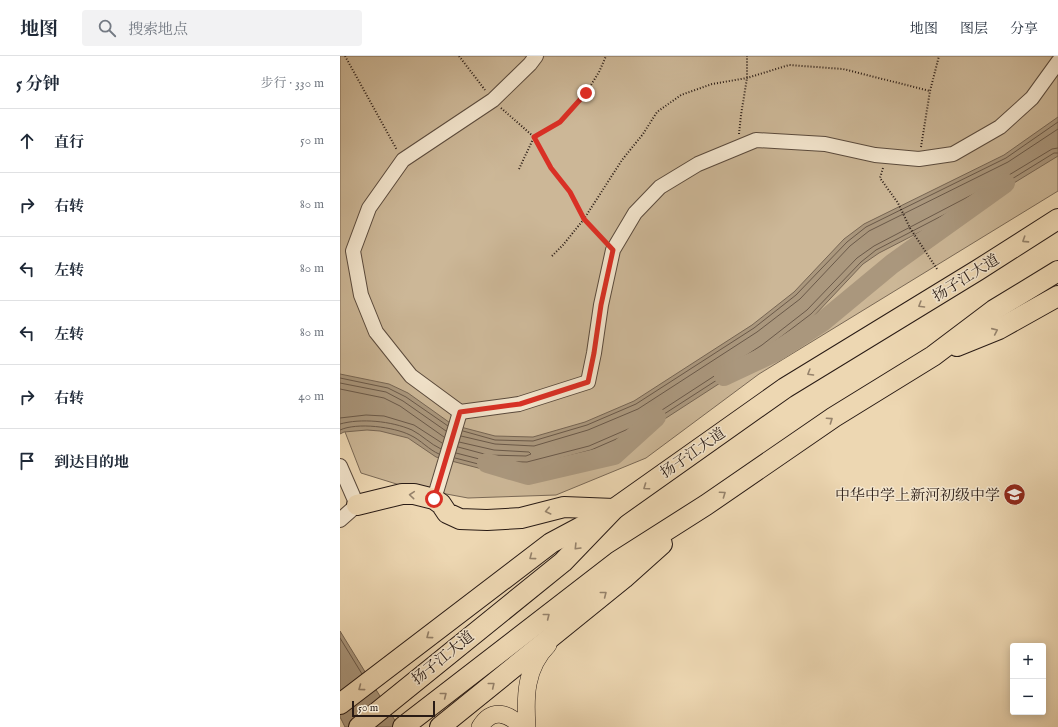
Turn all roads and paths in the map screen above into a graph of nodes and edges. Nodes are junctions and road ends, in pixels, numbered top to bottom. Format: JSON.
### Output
{"nodes":[{"id":1,"x":345,"y":56,"type":"edge"},
{"id":2,"x":459,"y":56,"type":"edge"},
{"id":3,"x":536,"y":56,"type":"edge"},
{"id":4,"x":606,"y":56,"type":"edge"},
{"id":5,"x":747,"y":56,"type":"edge"},
{"id":6,"x":939,"y":56,"type":"edge"},
{"id":7,"x":1058,"y":62,"type":"edge"},
{"id":8,"x":747,"y":78,"type":"junction"},
{"id":9,"x":930,"y":91,"type":"junction"},
{"id":10,"x":493,"y":100,"type":"junction"},
{"id":11,"x":534,"y":137,"type":"junction"},
{"id":12,"x":738,"y":147,"type":"junction"},
{"id":13,"x":919,"y":159,"type":"junction"},
{"id":14,"x":403,"y":160,"type":"junction"},
{"id":15,"x":884,"y":165,"type":"dead end"},
{"id":16,"x":519,"y":168,"type":"dead end"},
{"id":17,"x":584,"y":219,"type":"junction"},
{"id":18,"x":1058,"y":219,"type":"edge"},
{"id":19,"x":613,"y":250,"type":"junction"},
{"id":20,"x":552,"y":256,"type":"dead end"},
{"id":21,"x":937,"y":269,"type":"dead end"},
{"id":22,"x":1058,"y":270,"type":"edge"},
{"id":23,"x":1058,"y":296,"type":"edge"},
{"id":24,"x":933,"y":356,"type":"junction"},
{"id":25,"x":460,"y":412,"type":"junction"},
{"id":26,"x":340,"y":466,"type":"edge"},
{"id":27,"x":434,"y":499,"type":"junction"},
{"id":28,"x":706,"y":505,"type":"junction"},
{"id":29,"x":357,"y":506,"type":"junction"},
{"id":30,"x":614,"y":509,"type":"junction"},
{"id":31,"x":340,"y":520,"type":"edge"},
{"id":32,"x":586,"y":607,"type":"junction"},
{"id":33,"x":340,"y":704,"type":"edge"},
{"id":34,"x":408,"y":723,"type":"edge"},
{"id":35,"x":359,"y":727,"type":"edge"},
{"id":36,"x":440,"y":727,"type":"edge"},
{"id":37,"x":480,"y":727,"type":"edge"},
{"id":38,"x":522,"y":727,"type":"edge"},
{"id":39,"x":527,"y":727,"type":"edge"}],
"edges":[{"from":1,"to":14,"type":"path"},
{"from":2,"to":10,"type":"path"},
{"from":3,"to":10,"type":"street"},
{"from":4,"to":11,"type":"path"},
{"from":5,"to":8,"type":"path"},
{"from":6,"to":9,"type":"path"},
{"from":7,"to":13,"type":"street"},
{"from":8,"to":9,"type":"path"},
{"from":8,"to":12,"type":"path"},
{"from":8,"to":17,"type":"path"},
{"from":9,"to":13,"type":"path"},
{"from":10,"to":11,"type":"path"},
{"from":10,"to":14,"type":"street"},
{"from":11,"to":16,"type":"path"},
{"from":11,"to":17,"type":"path"},
{"from":12,"to":13,"type":"street"},
{"from":12,"to":19,"type":"street"},
{"from":14,"to":25,"type":"street"},
{"from":15,"to":21,"type":"path"},
{"from":17,"to":19,"type":"path"},
{"from":17,"to":20,"type":"path"},
{"from":18,"to":30,"type":"highway","name":"扬子江大道","one_way":true},
{"from":19,"to":25,"type":"street"},
{"from":22,"to":24,"type":"highway","name":"扬子江大道"},
{"from":24,"to":23,"type":"highway","one_way":true},
{"from":28,"to":24,"type":"highway","name":"扬子江大道","one_way":true},
{"from":25,"to":27,"type":"street"},
{"from":26,"to":29,"type":"street"},
{"from":27,"to":29,"type":"highway","one_way":true},
{"from":30,"to":27,"type":"highway","one_way":true},
{"from":32,"to":28,"type":"highway","one_way":true},
{"from":34,"to":28,"type":"highway","name":"扬子江大道","one_way":true},
{"from":29,"to":31,"type":"street"},
{"from":30,"to":33,"type":"highway","one_way":true},
{"from":30,"to":35,"type":"highway","name":"扬子江大道","one_way":true},
{"from":36,"to":32,"type":"highway","one_way":true},
{"from":32,"to":39,"type":"main road"},
{"from":37,"to":38,"type":"main road"}]}
